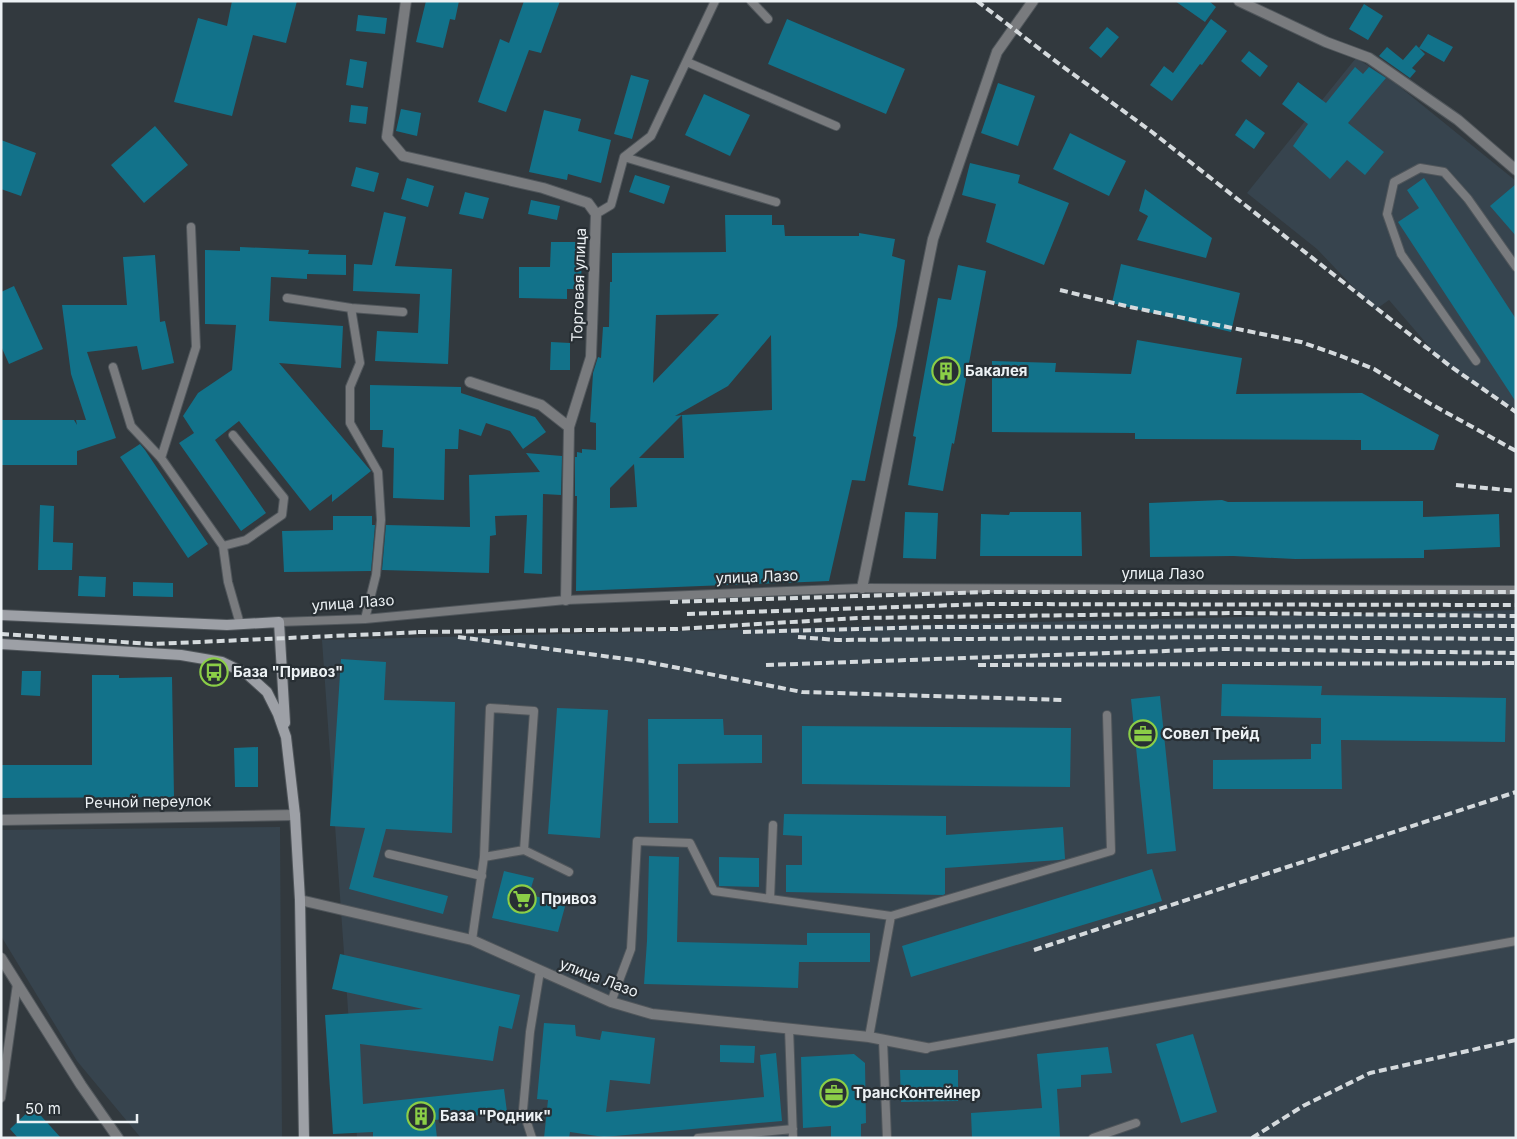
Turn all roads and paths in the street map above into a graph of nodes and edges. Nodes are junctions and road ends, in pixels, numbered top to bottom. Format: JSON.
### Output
{"nodes":[{"id":1,"x":406,"y":1,"type":"edge"},
{"id":2,"x":715,"y":1,"type":"edge"},
{"id":3,"x":751,"y":1,"type":"edge"},
{"id":4,"x":1033,"y":1,"type":"edge"},
{"id":5,"x":1239,"y":1,"type":"edge"},
{"id":6,"x":768,"y":19,"type":"dead end"},
{"id":7,"x":687,"y":62,"type":"junction"},
{"id":8,"x":836,"y":126,"type":"dead end"},
{"id":9,"x":624,"y":157,"type":"junction"},
{"id":10,"x":1516,"y":170,"type":"edge"},
{"id":11,"x":776,"y":202,"type":"dead end"},
{"id":12,"x":596,"y":214,"type":"junction"},
{"id":13,"x":191,"y":227,"type":"dead end"},
{"id":14,"x":1516,"y":266,"type":"edge"},
{"id":15,"x":288,"y":298,"type":"dead end"},
{"id":16,"x":352,"y":308,"type":"junction"},
{"id":17,"x":404,"y":312,"type":"dead end"},
{"id":18,"x":1476,"y":361,"type":"dead end"},
{"id":19,"x":113,"y":367,"type":"dead end"},
{"id":20,"x":470,"y":382,"type":"dead end"},
{"id":21,"x":569,"y":427,"type":"junction"},
{"id":22,"x":234,"y":435,"type":"dead end"},
{"id":23,"x":161,"y":458,"type":"junction"},
{"id":24,"x":223,"y":546,"type":"junction"},
{"id":25,"x":862,"y":588,"type":"junction"},
{"id":26,"x":1516,"y":590,"type":"edge"},
{"id":27,"x":566,"y":600,"type":"junction"},
{"id":28,"x":1,"y":615,"type":"edge"},
{"id":29,"x":365,"y":619,"type":"junction"},
{"id":30,"x":279,"y":622,"type":"junction"},
{"id":31,"x":240,"y":624,"type":"junction"},
{"id":32,"x":1,"y":644,"type":"edge"},
{"id":33,"x":1107,"y":715,"type":"dead end"},
{"id":34,"x":286,"y":736,"type":"junction"},
{"id":35,"x":295,"y":815,"type":"junction"},
{"id":36,"x":1,"y":820,"type":"edge"},
{"id":37,"x":772,"y":825,"type":"dead end"},
{"id":38,"x":524,"y":850,"type":"junction"},
{"id":39,"x":389,"y":854,"type":"dead end"},
{"id":40,"x":484,"y":857,"type":"junction"},
{"id":41,"x":569,"y":872,"type":"dead end"},
{"id":42,"x":482,"y":876,"type":"junction"},
{"id":43,"x":770,"y":898,"type":"junction"},
{"id":44,"x":300,"y":900,"type":"junction"},
{"id":45,"x":891,"y":916,"type":"junction"},
{"id":46,"x":472,"y":940,"type":"junction"},
{"id":47,"x":1516,"y":941,"type":"edge"},
{"id":48,"x":1,"y":958,"type":"edge"},
{"id":49,"x":540,"y":971,"type":"junction"},
{"id":50,"x":17,"y":984,"type":"junction"},
{"id":51,"x":611,"y":1002,"type":"junction"},
{"id":52,"x":788,"y":1028,"type":"junction"},
{"id":53,"x":869,"y":1037,"type":"junction"},
{"id":54,"x":883,"y":1040,"type":"junction"},
{"id":55,"x":926,"y":1048,"type":"joint"},
{"id":56,"x":1,"y":1098,"type":"edge"},
{"id":57,"x":1136,"y":1123,"type":"dead end"},
{"id":58,"x":793,"y":1128,"type":"junction"},
{"id":59,"x":118,"y":1138,"type":"edge"},
{"id":60,"x":304,"y":1138,"type":"edge"},
{"id":61,"x":532,"y":1138,"type":"edge"},
{"id":62,"x":698,"y":1138,"type":"edge"},
{"id":63,"x":793,"y":1138,"type":"edge"},
{"id":64,"x":887,"y":1138,"type":"edge"},
{"id":65,"x":1093,"y":1138,"type":"edge"}],
"edges":[{"from":1,"to":12,"type":"street","name":"Торговая улица"},
{"from":2,"to":7,"type":"lane"},
{"from":3,"to":6,"type":"lane"},
{"from":4,"to":25,"type":"street"},
{"from":5,"to":10,"type":"street"},
{"from":7,"to":8,"type":"lane"},
{"from":7,"to":9,"type":"lane"},
{"from":9,"to":11,"type":"lane"},
{"from":9,"to":12,"type":"lane"},
{"from":12,"to":21,"type":"street","name":"Торговая улица"},
{"from":13,"to":23,"type":"lane"},
{"from":14,"to":18,"type":"lane"},
{"from":15,"to":16,"type":"lane"},
{"from":16,"to":17,"type":"lane"},
{"from":16,"to":29,"type":"lane"},
{"from":19,"to":23,"type":"lane"},
{"from":20,"to":21,"type":"street"},
{"from":21,"to":27,"type":"street","name":"Торговая улица"},
{"from":22,"to":24,"type":"lane"},
{"from":23,"to":24,"type":"lane"},
{"from":24,"to":31,"type":"lane"},
{"from":25,"to":26,"type":"lane","name":"улица Лазо"},
{"from":25,"to":27,"type":"lane","name":"улица Лазо"},
{"from":27,"to":29,"type":"lane","name":"улица Лазо"},
{"from":28,"to":31,"type":"main road","name":"улица Лазо"},
{"from":29,"to":30,"type":"lane","name":"улица Лазо"},
{"from":30,"to":31,"type":"main road","name":"улица Лазо"},
{"from":30,"to":34,"type":"main road"},
{"from":32,"to":34,"type":"main road"},
{"from":33,"to":45,"type":"lane"},
{"from":34,"to":35,"type":"main road"},
{"from":35,"to":36,"type":"street","name":"Речной переулок"},
{"from":35,"to":44,"type":"main road"},
{"from":37,"to":43,"type":"lane"},
{"from":38,"to":40,"type":"lane"},
{"from":38,"to":40,"type":"lane"},
{"from":38,"to":41,"type":"lane"},
{"from":39,"to":42,"type":"lane"},
{"from":40,"to":42,"type":"lane"},
{"from":42,"to":46,"type":"lane"},
{"from":43,"to":45,"type":"lane"},
{"from":43,"to":51,"type":"lane"},
{"from":44,"to":46,"type":"street","name":"улица Лазо"},
{"from":44,"to":60,"type":"main road"},
{"from":45,"to":53,"type":"lane"},
{"from":46,"to":49,"type":"street","name":"улица Лазо"},
{"from":47,"to":55,"type":"lane"},
{"from":48,"to":50,"type":"street"},
{"from":49,"to":51,"type":"street","name":"улица Лазо"},
{"from":49,"to":61,"type":"lane"},
{"from":50,"to":56,"type":"lane"},
{"from":50,"to":59,"type":"street"},
{"from":51,"to":52,"type":"street","name":"улица Лазо"},
{"from":52,"to":53,"type":"street","name":"улица Лазо"},
{"from":52,"to":58,"type":"lane"},
{"from":53,"to":54,"type":"street","name":"улица Лазо"},
{"from":54,"to":55,"type":"street","name":"улица Лазо"},
{"from":54,"to":64,"type":"lane"},
{"from":57,"to":65,"type":"lane"},
{"from":58,"to":62,"type":"lane"},
{"from":58,"to":63,"type":"lane"}]}
